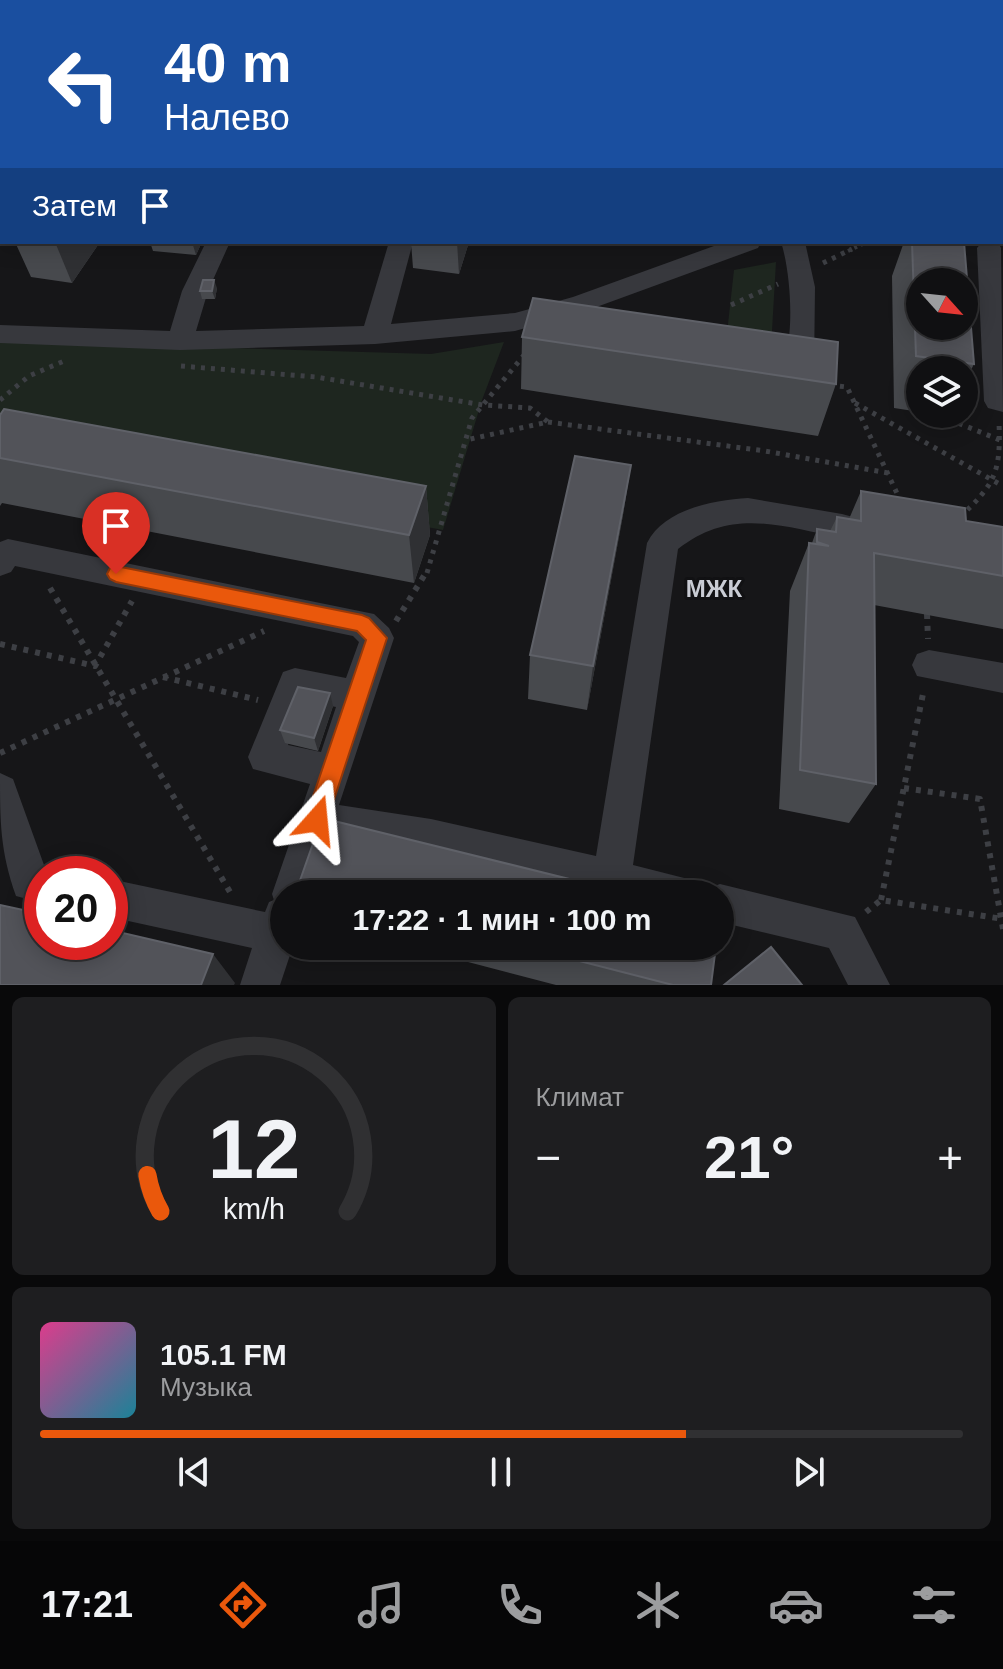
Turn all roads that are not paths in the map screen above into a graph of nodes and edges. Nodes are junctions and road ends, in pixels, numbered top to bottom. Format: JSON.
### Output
{"nodes":[{"id":1,"x":217,"y":244,"type":"edge"},
{"id":2,"x":400,"y":244,"type":"edge"},
{"id":3,"x":744,"y":244,"type":"edge"},
{"id":4,"x":794,"y":244,"type":"edge"},
{"id":5,"x":986,"y":247,"type":"edge"},
{"id":6,"x":0,"y":334,"type":"edge"},
{"id":7,"x":375,"y":335,"type":"junction"},
{"id":8,"x":180,"y":354,"type":"junction"},
{"id":9,"x":770,"y":365,"type":"edge"},
{"id":10,"x":1000,"y":401,"type":"edge"},
{"id":11,"x":842,"y":526,"type":"edge"},
{"id":12,"x":16,"y":560,"type":"edge"},
{"id":13,"x":929,"y":665,"type":"road end"},
{"id":14,"x":1003,"y":678,"type":"edge"},
{"id":15,"x":357,"y":696,"type":"junction"},
{"id":16,"x":332,"y":772,"type":"junction"},
{"id":17,"x":0,"y":791,"type":"edge"},
{"id":18,"x":317,"y":820,"type":"junction"},
{"id":19,"x":24,"y":864,"type":"edge"},
{"id":20,"x":612,"y":879,"type":"junction"},
{"id":21,"x":296,"y":880,"type":"edge"},
{"id":22,"x":616,"y":880,"type":"edge"},
{"id":23,"x":128,"y":901,"type":"edge"},
{"id":24,"x":734,"y":906,"type":"edge"},
{"id":25,"x":270,"y":925,"type":"edge"},
{"id":26,"x":270,"y":930,"type":"edge"},
{"id":27,"x":260,"y":985,"type":"edge"},
{"id":28,"x":870,"y":985,"type":"edge"}],
"edges":[{"from":1,"to":8,"type":"lane"},
{"from":2,"to":7,"type":"lane"},
{"from":3,"to":7,"type":"lane"},
{"from":4,"to":9,"type":"lane"},
{"from":5,"to":10,"type":"lane"},
{"from":6,"to":8,"type":"lane"},
{"from":7,"to":8,"type":"lane"},
{"from":11,"to":20,"type":"lane"},
{"from":12,"to":15,"type":"lane"},
{"from":13,"to":14,"type":"lane"},
{"from":15,"to":16,"type":"lane"},
{"from":15,"to":16,"type":"lane"},
{"from":16,"to":18,"type":"lane"},
{"from":17,"to":19,"type":"lane"},
{"from":18,"to":20,"type":"lane"},
{"from":18,"to":21,"type":"lane"},
{"from":20,"to":22,"type":"lane"},
{"from":23,"to":25,"type":"lane"},
{"from":24,"to":28,"type":"lane"},
{"from":26,"to":27,"type":"lane"}]}
